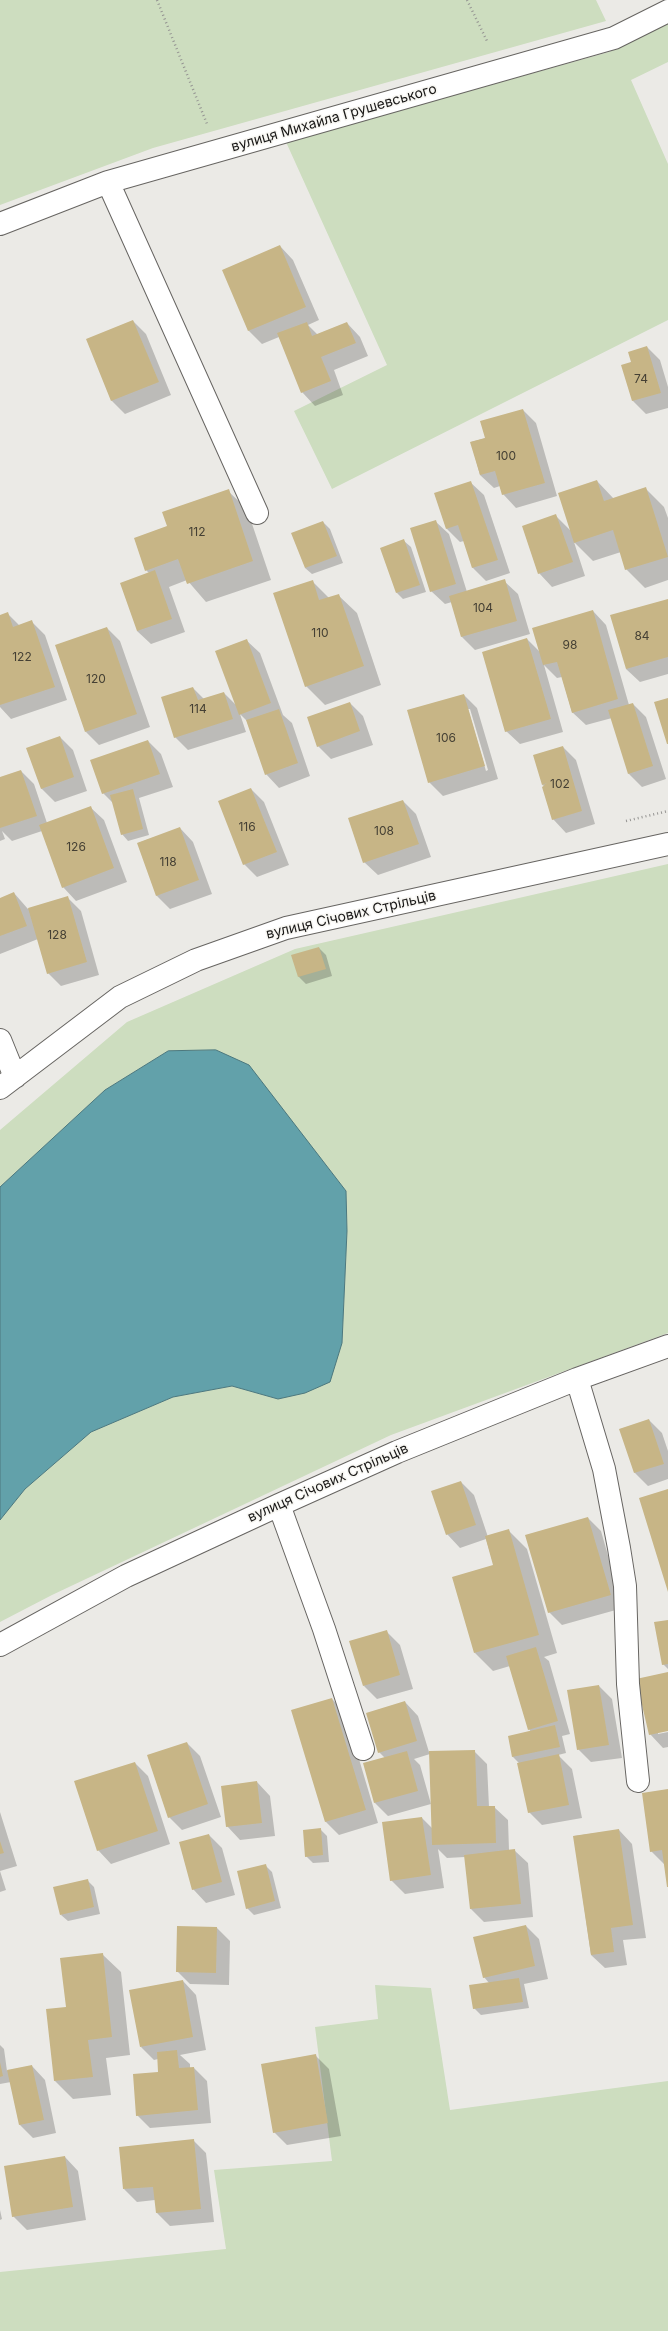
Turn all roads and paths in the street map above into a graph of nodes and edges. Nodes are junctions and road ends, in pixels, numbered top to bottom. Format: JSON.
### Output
{"nodes":[{"id":1,"x":157,"y":0,"type":"edge"},
{"id":2,"x":467,"y":0,"type":"edge"},
{"id":3,"x":668,"y":11,"type":"edge"},
{"id":4,"x":501,"y":70,"type":"junction"},
{"id":5,"x":218,"y":151,"type":"junction"},
{"id":6,"x":108,"y":182,"type":"junction"},
{"id":7,"x":0,"y":224,"type":"edge"},
{"id":8,"x":256,"y":513,"type":"dead end"},
{"id":9,"x":668,"y":844,"type":"edge"},
{"id":10,"x":0,"y":1040,"type":"edge"},
{"id":11,"x":8,"y":1082,"type":"edge"},
{"id":12,"x":668,"y":1346,"type":"edge"},
{"id":13,"x":577,"y":1379,"type":"junction"},
{"id":14,"x":279,"y":1505,"type":"junction"},
{"id":15,"x":0,"y":1645,"type":"edge"},
{"id":16,"x":363,"y":1750,"type":"dead end"},
{"id":17,"x":638,"y":1781,"type":"dead end"}],
"edges":[{"from":1,"to":5,"type":"path"},
{"from":2,"to":4,"type":"path"},
{"from":3,"to":4,"type":"street","name":"вулиця Михайла Грушевського"},
{"from":4,"to":5,"type":"street","name":"вулиця Михайла Грушевського"},
{"from":5,"to":6,"type":"street","name":"вулиця Михайла Грушевського"},
{"from":6,"to":7,"type":"street","name":"вулиця Михайла Грушевського"},
{"from":6,"to":8,"type":"street"},
{"from":9,"to":11,"type":"street","name":"вулиця Січових Стрільців"},
{"from":10,"to":11,"type":"street"},
{"from":12,"to":13,"type":"street","name":"вулиця Січових Стрільців"},
{"from":13,"to":14,"type":"street","name":"вулиця Січових Стрільців"},
{"from":13,"to":17,"type":"street"},
{"from":14,"to":15,"type":"street","name":"вулиця Січових Стрільців"},
{"from":14,"to":16,"type":"street"}]}
